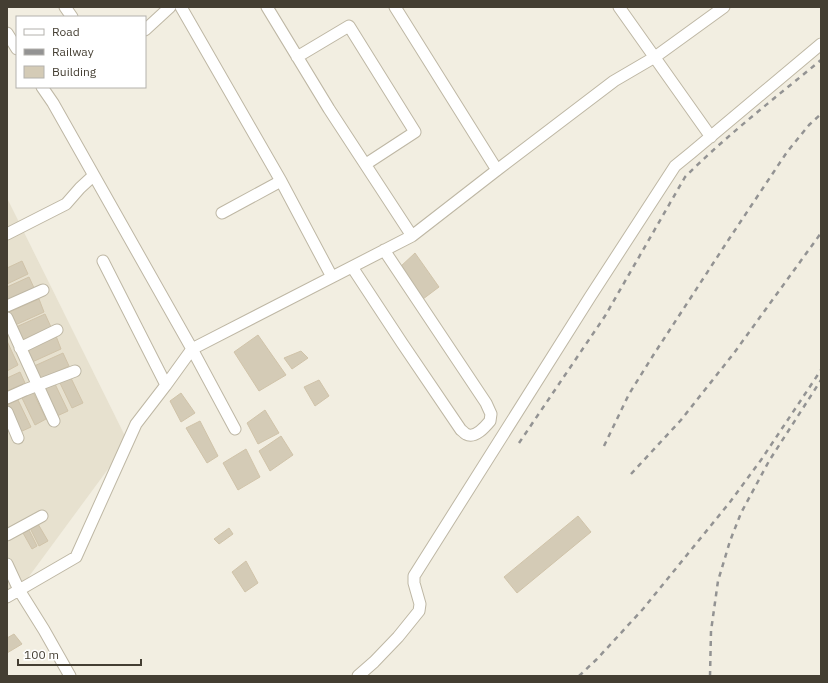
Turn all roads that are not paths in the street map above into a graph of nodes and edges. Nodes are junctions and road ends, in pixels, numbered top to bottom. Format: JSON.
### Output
{"nodes":[{"id":1,"x":65,"y":7,"type":"edge"},
{"id":2,"x":170,"y":7,"type":"edge"},
{"id":3,"x":181,"y":7,"type":"edge"},
{"id":4,"x":267,"y":7,"type":"edge"},
{"id":5,"x":395,"y":7,"type":"edge"},
{"id":6,"x":619,"y":7,"type":"edge"},
{"id":7,"x":724,"y":7,"type":"edge"},
{"id":8,"x":71,"y":16,"type":"edge"},
{"id":9,"x":146,"y":29,"type":"edge"},
{"id":10,"x":7,"y":34,"type":"edge"},
{"id":11,"x":821,"y":44,"type":"edge"},
{"id":12,"x":16,"y":48,"type":"edge"},
{"id":13,"x":298,"y":57,"type":"junction"},
{"id":14,"x":655,"y":57,"type":"junction"},
{"id":15,"x":43,"y":88,"type":"edge"},
{"id":16,"x":710,"y":137,"type":"junction"},
{"id":17,"x":366,"y":164,"type":"junction"},
{"id":18,"x":497,"y":170,"type":"junction"},
{"id":19,"x":93,"y":176,"type":"junction"},
{"id":20,"x":280,"y":181,"type":"junction"},
{"id":21,"x":222,"y":213,"type":"dead end"},
{"id":22,"x":7,"y":234,"type":"edge"},
{"id":23,"x":412,"y":236,"type":"junction"},
{"id":24,"x":384,"y":250,"type":"junction"},
{"id":25,"x":103,"y":261,"type":"dead end"},
{"id":26,"x":352,"y":267,"type":"junction"},
{"id":27,"x":332,"y":277,"type":"junction"},
{"id":28,"x":43,"y":290,"type":"dead end"},
{"id":29,"x":7,"y":306,"type":"edge"},
{"id":30,"x":8,"y":325,"type":"edge"},
{"id":31,"x":57,"y":330,"type":"dead end"},
{"id":32,"x":20,"y":348,"type":"junction"},
{"id":33,"x":192,"y":349,"type":"junction"},
{"id":34,"x":75,"y":371,"type":"dead end"},
{"id":35,"x":37,"y":385,"type":"junction"},
{"id":36,"x":166,"y":385,"type":"junction"},
{"id":37,"x":7,"y":398,"type":"edge"},
{"id":38,"x":7,"y":412,"type":"edge"},
{"id":39,"x":54,"y":421,"type":"dead end"},
{"id":40,"x":236,"y":429,"type":"dead end"},
{"id":41,"x":18,"y":438,"type":"dead end"},
{"id":42,"x":42,"y":516,"type":"dead end"},
{"id":43,"x":7,"y":535,"type":"edge"},
{"id":44,"x":7,"y":564,"type":"edge"},
{"id":45,"x":10,"y":578,"type":"edge"},
{"id":46,"x":19,"y":590,"type":"junction"},
{"id":47,"x":7,"y":597,"type":"edge"},
{"id":48,"x":70,"y":676,"type":"edge"},
{"id":49,"x":358,"y":676,"type":"edge"}],
"edges":[{"from":1,"to":8,"type":"street"},
{"from":2,"to":9,"type":"street"},
{"from":3,"to":20,"type":"street"},
{"from":4,"to":13,"type":"street"},
{"from":5,"to":18,"type":"street"},
{"from":6,"to":14,"type":"street"},
{"from":7,"to":14,"type":"street"},
{"from":10,"to":12,"type":"street"},
{"from":11,"to":16,"type":"street"},
{"from":13,"to":17,"type":"street"},
{"from":13,"to":17,"type":"street"},
{"from":14,"to":16,"type":"street"},
{"from":14,"to":18,"type":"street"},
{"from":15,"to":19,"type":"street"},
{"from":16,"to":49,"type":"street"},
{"from":17,"to":23,"type":"street"},
{"from":18,"to":23,"type":"street"},
{"from":19,"to":22,"type":"street"},
{"from":19,"to":33,"type":"street"},
{"from":20,"to":21,"type":"street"},
{"from":20,"to":27,"type":"street"},
{"from":23,"to":24,"type":"street"},
{"from":24,"to":26,"type":"street"},
{"from":24,"to":26,"type":"street"},
{"from":25,"to":36,"type":"street"},
{"from":26,"to":27,"type":"street"},
{"from":27,"to":33,"type":"street"},
{"from":28,"to":29,"type":"street"},
{"from":30,"to":32,"type":"street"},
{"from":31,"to":32,"type":"street"},
{"from":32,"to":35,"type":"street"},
{"from":33,"to":36,"type":"street"},
{"from":33,"to":40,"type":"street"},
{"from":34,"to":35,"type":"street"},
{"from":35,"to":37,"type":"street"},
{"from":35,"to":39,"type":"street"},
{"from":36,"to":46,"type":"street"},
{"from":38,"to":41,"type":"street"},
{"from":42,"to":43,"type":"street"},
{"from":44,"to":45,"type":"street"},
{"from":45,"to":46,"type":"street"},
{"from":46,"to":47,"type":"street"},
{"from":46,"to":48,"type":"street"}]}
